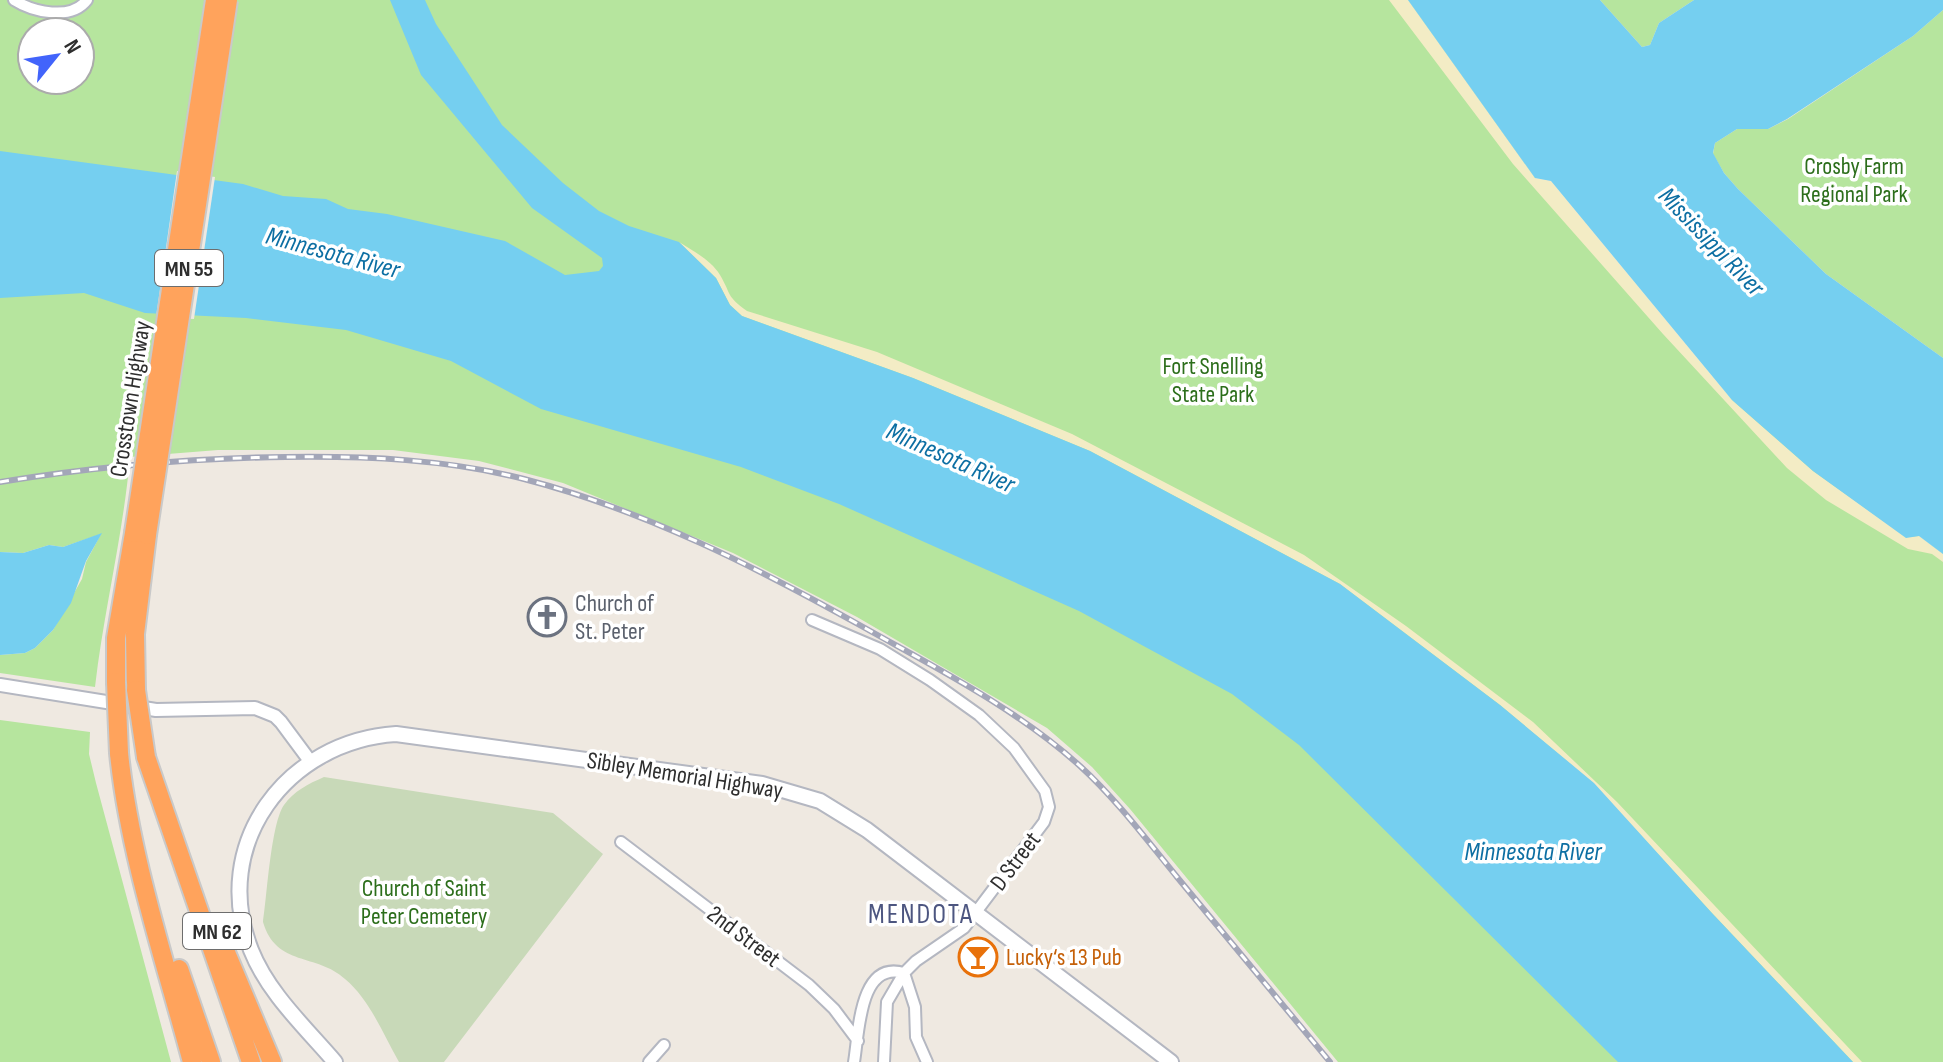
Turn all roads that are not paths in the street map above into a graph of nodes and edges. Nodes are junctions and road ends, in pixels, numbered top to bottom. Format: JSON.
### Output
{"nodes":[{"id":1,"x":14,"y":0,"type":"edge"},
{"id":2,"x":87,"y":0,"type":"edge"},
{"id":3,"x":215,"y":0,"type":"edge"},
{"id":4,"x":228,"y":0,"type":"edge"},
{"id":5,"x":140,"y":534,"type":"junction"},
{"id":6,"x":812,"y":620,"type":"dead end"},
{"id":7,"x":0,"y":685,"type":"edge"},
{"id":8,"x":310,"y":761,"type":"junction"},
{"id":9,"x":162,"y":801,"type":"junction"},
{"id":10,"x":127,"y":806,"type":"junction"},
{"id":11,"x":621,"y":842,"type":"dead end"},
{"id":12,"x":976,"y":913,"type":"junction"},
{"id":13,"x":904,"y":973,"type":"junction"},
{"id":14,"x":858,"y":1041,"type":"junction"},
{"id":15,"x":664,"y":1045,"type":"dead end"},
{"id":16,"x":192,"y":1062,"type":"edge"},
{"id":17,"x":211,"y":1062,"type":"edge"},
{"id":18,"x":251,"y":1062,"type":"edge"},
{"id":19,"x":272,"y":1062,"type":"edge"},
{"id":20,"x":335,"y":1062,"type":"edge"},
{"id":21,"x":649,"y":1062,"type":"edge"},
{"id":22,"x":854,"y":1062,"type":"edge"},
{"id":23,"x":884,"y":1062,"type":"edge"},
{"id":24,"x":927,"y":1062,"type":"edge"},
{"id":25,"x":1171,"y":1062,"type":"edge"}],
"edges":[{"from":1,"to":2,"type":"street"},
{"from":3,"to":5,"type":"highway","name":"Crosstown Highway","number":"MN 55","bridge":true},
{"from":4,"to":5,"type":"highway","number":"MN 55","bridge":true},
{"from":5,"to":9,"type":"highway","name":"Crosstown Highway","number":"MN 55","bridge":true},
{"from":5,"to":10,"type":"highway","name":"Crosstown Highway","number":"MN 55","bridge":true},
{"from":6,"to":12,"type":"street","name":"D Street"},
{"from":7,"to":8,"type":"street"},
{"from":8,"to":12,"type":"main road","name":"Sibley Memorial Highway"},
{"from":8,"to":20,"type":"main road","name":"Sibley Memorial Highway"},
{"from":9,"to":18,"type":"highway","number":"MN 55"},
{"from":9,"to":19,"type":"highway","number":"MN 62"},
{"from":10,"to":16,"type":"highway","number":"MN 55"},
{"from":10,"to":17,"type":"highway","number":"MN 62"},
{"from":11,"to":14,"type":"street","name":"2nd Street"},
{"from":12,"to":13,"type":"street","name":"D Street"},
{"from":12,"to":25,"type":"main road","name":"Sibley Memorial Highway"},
{"from":13,"to":14,"type":"street","name":"D Street"},
{"from":13,"to":23,"type":"street"},
{"from":13,"to":24,"type":"street"},
{"from":14,"to":22,"type":"street","name":"D Street"},
{"from":15,"to":21,"type":"street"}]}
